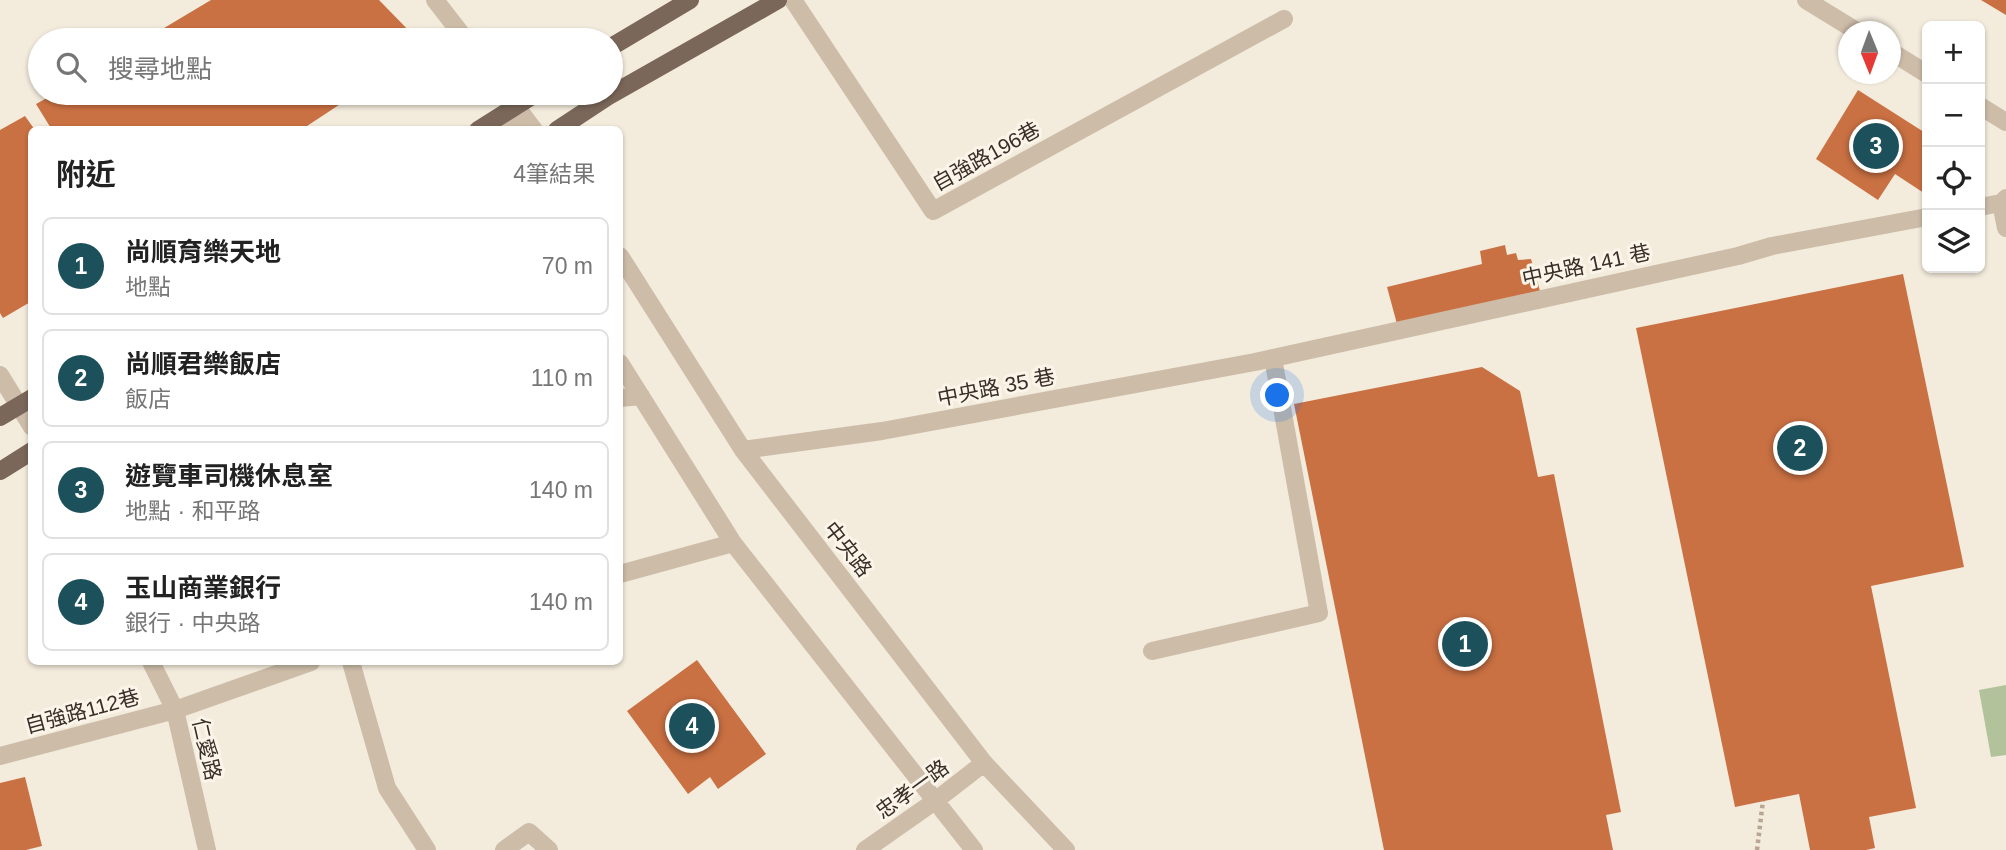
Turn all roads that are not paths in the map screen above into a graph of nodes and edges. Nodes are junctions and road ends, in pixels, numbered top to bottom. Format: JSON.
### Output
{"nodes":[{"id":1,"x":435,"y":0,"type":"edge"},
{"id":2,"x":690,"y":0,"type":"edge"},
{"id":3,"x":778,"y":0,"type":"edge"},
{"id":4,"x":793,"y":0,"type":"edge"},
{"id":5,"x":1806,"y":0,"type":"edge"},
{"id":6,"x":1284,"y":19,"type":"dead end"},
{"id":7,"x":1840,"y":21,"type":"edge"},
{"id":8,"x":457,"y":28,"type":"edge"},
{"id":9,"x":623,"y":40,"type":"edge"},
{"id":10,"x":1901,"y":57,"type":"edge"},
{"id":11,"x":1922,"y":71,"type":"edge"},
{"id":12,"x":623,"y":88,"type":"edge"},
{"id":13,"x":506,"y":105,"type":"edge"},
{"id":14,"x":511,"y":105,"type":"edge"},
{"id":15,"x":515,"y":105,"type":"edge"},
{"id":16,"x":595,"y":105,"type":"edge"},
{"id":17,"x":1985,"y":109,"type":"edge"},
{"id":18,"x":2006,"y":122,"type":"edge"},
{"id":19,"x":482,"y":126,"type":"edge"},
{"id":20,"x":509,"y":126,"type":"edge"},
{"id":21,"x":531,"y":126,"type":"edge"},
{"id":22,"x":563,"y":126,"type":"edge"},
{"id":23,"x":2003,"y":200,"type":"edge"},
{"id":24,"x":1985,"y":205,"type":"edge"},
{"id":25,"x":1922,"y":218,"type":"edge"},
{"id":26,"x":2006,"y":228,"type":"edge"},
{"id":27,"x":623,"y":261,"type":"edge"},
{"id":28,"x":1264,"y":360,"type":"junction"},
{"id":29,"x":623,"y":368,"type":"edge"},
{"id":30,"x":0,"y":375,"type":"edge"},
{"id":31,"x":641,"y":396,"type":"junction"},
{"id":32,"x":623,"y":398,"type":"edge"},
{"id":33,"x":25,"y":402,"type":"edge"},
{"id":34,"x":0,"y":418,"type":"edge"},
{"id":35,"x":743,"y":450,"type":"junction"},
{"id":36,"x":28,"y":454,"type":"edge"},
{"id":37,"x":0,"y":471,"type":"edge"},
{"id":38,"x":733,"y":543,"type":"junction"},
{"id":39,"x":623,"y":573,"type":"edge"},
{"id":40,"x":1152,"y":651,"type":"dead end"},
{"id":41,"x":152,"y":665,"type":"edge"},
{"id":42,"x":302,"y":665,"type":"edge"},
{"id":43,"x":352,"y":665,"type":"edge"},
{"id":44,"x":175,"y":710,"type":"junction"},
{"id":45,"x":0,"y":756,"type":"edge"},
{"id":46,"x":984,"y":763,"type":"junction"},
{"id":47,"x":935,"y":801,"type":"junction"},
{"id":48,"x":207,"y":850,"type":"edge"},
{"id":49,"x":427,"y":850,"type":"edge"},
{"id":50,"x":504,"y":850,"type":"edge"},
{"id":51,"x":549,"y":850,"type":"edge"},
{"id":52,"x":865,"y":850,"type":"edge"},
{"id":53,"x":974,"y":850,"type":"edge"},
{"id":54,"x":1066,"y":850,"type":"edge"}],
"edges":[{"from":1,"to":8,"type":"street"},
{"from":2,"to":9,"type":"main road"},
{"from":3,"to":12,"type":"main road"},
{"from":4,"to":6,"type":"street","name":"自強路196巷"},
{"from":5,"to":7,"type":"street"},
{"from":10,"to":11,"type":"street"},
{"from":13,"to":19,"type":"main road"},
{"from":14,"to":20,"type":"street"},
{"from":15,"to":21,"type":"street"},
{"from":16,"to":22,"type":"main road"},
{"from":17,"to":18,"type":"street"},
{"from":23,"to":24,"type":"street"},
{"from":23,"to":26,"type":"street"},
{"from":25,"to":28,"type":"street","name":"中央路 141 巷"},
{"from":27,"to":35,"type":"street","name":"中央路"},
{"from":28,"to":35,"type":"street","name":"中央路 35 巷"},
{"from":28,"to":40,"type":"street"},
{"from":29,"to":31,"type":"street"},
{"from":30,"to":33,"type":"street"},
{"from":31,"to":32,"type":"street"},
{"from":31,"to":38,"type":"street"},
{"from":33,"to":34,"type":"main road"},
{"from":35,"to":46,"type":"street","name":"中央路"},
{"from":36,"to":37,"type":"main road"},
{"from":38,"to":39,"type":"street"},
{"from":38,"to":47,"type":"street"},
{"from":41,"to":44,"type":"street","name":"仁愛路"},
{"from":42,"to":44,"type":"street","name":"自強路112巷"},
{"from":43,"to":49,"type":"street"},
{"from":44,"to":45,"type":"street","name":"自強路112巷"},
{"from":44,"to":48,"type":"street","name":"仁愛路"},
{"from":46,"to":47,"type":"street","name":"忠孝一路"},
{"from":46,"to":54,"type":"street","name":"中央路"},
{"from":47,"to":52,"type":"street","name":"忠孝一路"},
{"from":47,"to":53,"type":"street"},
{"from":50,"to":51,"type":"street"}]}
